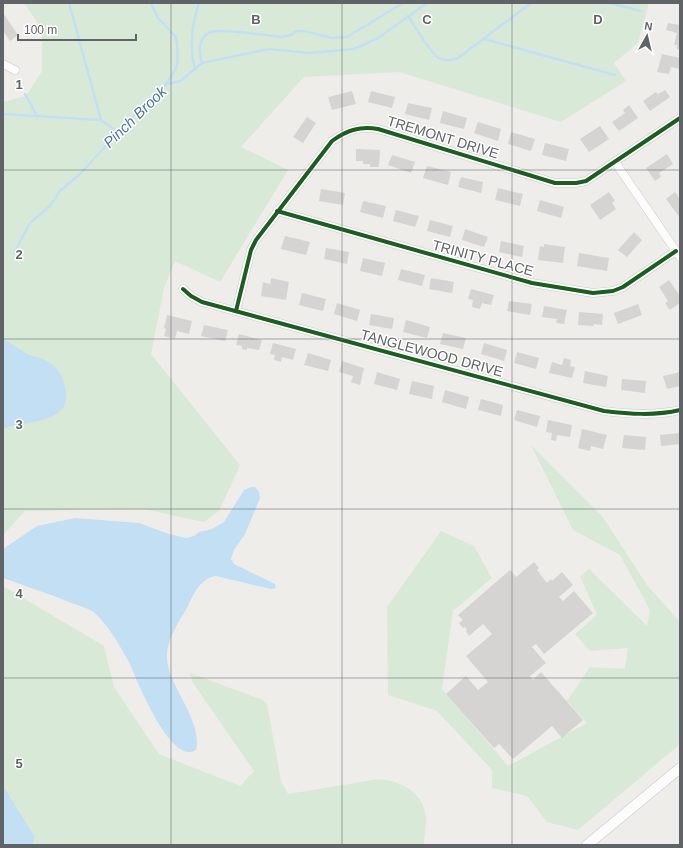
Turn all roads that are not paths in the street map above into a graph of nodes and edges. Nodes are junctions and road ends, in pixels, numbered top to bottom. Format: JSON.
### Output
{"nodes":[{"id":1,"x":3,"y":64,"type":"edge"},
{"id":2,"x":15,"y":70,"type":"dead end"},
{"id":3,"x":680,"y":118,"type":"edge"},
{"id":4,"x":615,"y":162,"type":"junction"},
{"id":5,"x":278,"y":211,"type":"junction"},
{"id":6,"x":678,"y":254,"type":"edge"},
{"id":7,"x":183,"y":289,"type":"dead end"},
{"id":8,"x":236,"y":311,"type":"junction"},
{"id":9,"x":680,"y":410,"type":"edge"},
{"id":10,"x":680,"y":768,"type":"edge"},
{"id":11,"x":587,"y":845,"type":"edge"}],
"edges":[{"from":1,"to":2,"type":"street"},
{"from":3,"to":4,"type":"street","name":"TREMONT DRIVE"},
{"from":4,"to":5,"type":"street","name":"TREMONT DRIVE"},
{"from":4,"to":6,"type":"street"},
{"from":5,"to":6,"type":"street","name":"TRINITY PLACE"},
{"from":5,"to":8,"type":"street","name":"TREMONT DRIVE"},
{"from":7,"to":8,"type":"street","name":"TANGLEWOOD DRIVE"},
{"from":8,"to":9,"type":"street","name":"TANGLEWOOD DRIVE"},
{"from":10,"to":11,"type":"street"}]}
